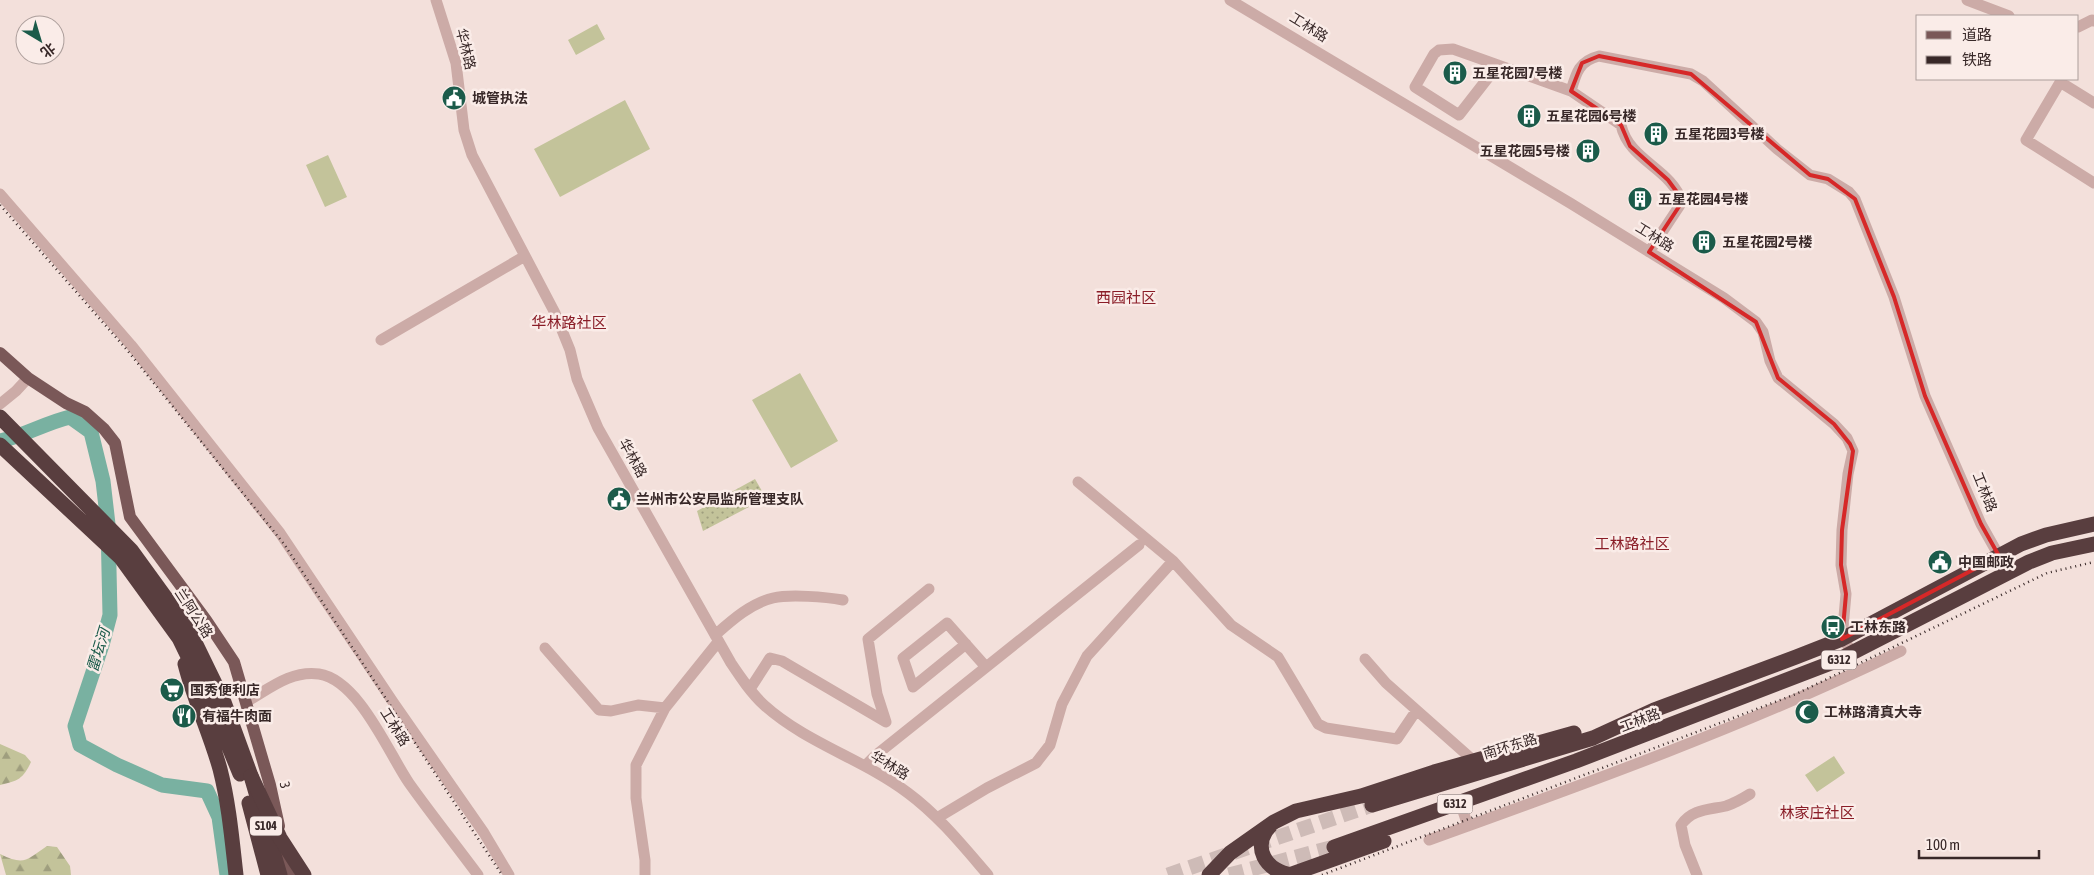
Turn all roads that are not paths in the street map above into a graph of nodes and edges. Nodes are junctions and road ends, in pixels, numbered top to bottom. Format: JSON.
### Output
{"nodes":[{"id":1,"x":436,"y":0,"type":"edge"},
{"id":2,"x":1230,"y":0,"type":"edge"},
{"id":3,"x":1967,"y":0,"type":"edge"},
{"id":4,"x":2005,"y":15,"type":"edge"},
{"id":5,"x":2093,"y":19,"type":"edge"},
{"id":6,"x":2079,"y":27,"type":"edge"},
{"id":7,"x":1498,"y":65,"type":"junction"},
{"id":8,"x":2061,"y":80,"type":"edge"},
{"id":9,"x":1571,"y":91,"type":"junction"},
{"id":10,"x":2094,"y":103,"type":"edge"},
{"id":11,"x":2094,"y":183,"type":"edge"},
{"id":12,"x":0,"y":194,"type":"edge"},
{"id":13,"x":1649,"y":252,"type":"junction"},
{"id":14,"x":525,"y":256,"type":"junction"},
{"id":15,"x":381,"y":340,"type":"dead end"},
{"id":16,"x":0,"y":353,"type":"edge"},
{"id":17,"x":28,"y":378,"type":"junction"},
{"id":18,"x":0,"y":404,"type":"edge"},
{"id":19,"x":0,"y":417,"type":"edge"},
{"id":20,"x":0,"y":445,"type":"edge"},
{"id":21,"x":1078,"y":482,"type":"dead end"},
{"id":22,"x":2094,"y":524,"type":"edge"},
{"id":23,"x":2094,"y":544,"type":"edge"},
{"id":24,"x":1139,"y":545,"type":"dead end"},
{"id":25,"x":1999,"y":556,"type":"junction"},
{"id":26,"x":1173,"y":561,"type":"junction"},
{"id":27,"x":929,"y":589,"type":"dead end"},
{"id":28,"x":843,"y":600,"type":"dead end"},
{"id":29,"x":179,"y":638,"type":"junction"},
{"id":30,"x":717,"y":638,"type":"junction"},
{"id":31,"x":1842,"y":639,"type":"junction"},
{"id":32,"x":966,"y":644,"type":"junction"},
{"id":33,"x":545,"y":648,"type":"dead end"},
{"id":34,"x":1901,"y":651,"type":"dead end"},
{"id":35,"x":1854,"y":653,"type":"junction"},
{"id":36,"x":1366,"y":658,"type":"dead end"},
{"id":37,"x":986,"y":667,"type":"junction"},
{"id":38,"x":750,"y":689,"type":"junction"},
{"id":39,"x":246,"y":702,"type":"junction"},
{"id":40,"x":665,"y":708,"type":"junction"},
{"id":41,"x":1654,"y":710,"type":"junction"},
{"id":42,"x":1416,"y":711,"type":"junction"},
{"id":43,"x":1474,"y":761,"type":"junction"},
{"id":44,"x":1576,"y":761,"type":"junction"},
{"id":45,"x":865,"y":766,"type":"junction"},
{"id":46,"x":247,"y":778,"type":"junction"},
{"id":47,"x":1750,"y":794,"type":"dead end"},
{"id":48,"x":1372,"y":805,"type":"tunnel mouth"},
{"id":49,"x":1463,"y":811,"type":"junction"},
{"id":50,"x":937,"y":818,"type":"junction"},
{"id":51,"x":1274,"y":822,"type":"junction"},
{"id":52,"x":1468,"y":826,"type":"junction"},
{"id":53,"x":1429,"y":840,"type":"dead end"},
{"id":54,"x":1334,"y":847,"type":"tunnel mouth"},
{"id":55,"x":236,"y":875,"type":"edge"},
{"id":56,"x":268,"y":875,"type":"edge"},
{"id":57,"x":280,"y":875,"type":"edge"},
{"id":58,"x":289,"y":875,"type":"edge"},
{"id":59,"x":304,"y":875,"type":"edge"},
{"id":60,"x":478,"y":875,"type":"edge"},
{"id":61,"x":509,"y":875,"type":"edge"},
{"id":62,"x":645,"y":875,"type":"edge"},
{"id":63,"x":988,"y":875,"type":"edge"},
{"id":64,"x":1209,"y":875,"type":"edge"},
{"id":65,"x":1291,"y":875,"type":"edge"},
{"id":66,"x":1697,"y":875,"type":"edge"}],
"edges":[{"from":1,"to":14,"type":"street","name":"华林路"},
{"from":2,"to":13,"type":"street","name":"工林路"},
{"from":3,"to":4,"type":"street"},
{"from":5,"to":6,"type":"street"},
{"from":7,"to":7,"type":"street"},
{"from":7,"to":9,"type":"street"},
{"from":8,"to":10,"type":"street"},
{"from":8,"to":11,"type":"street"},
{"from":9,"to":13,"type":"street"},
{"from":9,"to":25,"type":"street","name":"工林路"},
{"from":12,"to":61,"type":"street"},
{"from":13,"to":31,"type":"street","name":"工林路"},
{"from":14,"to":15,"type":"street"},
{"from":14,"to":30,"type":"street","name":"华林路"},
{"from":16,"to":17,"type":"main road","name":"3"},
{"from":17,"to":18,"type":"street"},
{"from":17,"to":39,"type":"main road","name":"3"},
{"from":19,"to":46,"type":"highway","name":"兰阿公路"},
{"from":20,"to":29,"type":"highway","name":"兰阿公路"},
{"from":21,"to":26,"type":"street"},
{"from":22,"to":25,"type":"highway","name":"工林路","number":"G312"},
{"from":23,"to":35,"type":"highway","name":"工林路","number":"G312"},
{"from":24,"to":37,"type":"street"},
{"from":25,"to":31,"type":"highway","name":"工林路","number":"G312"},
{"from":26,"to":42,"type":"street"},
{"from":26,"to":50,"type":"street"},
{"from":27,"to":38,"type":"street"},
{"from":28,"to":30,"type":"street"},
{"from":29,"to":46,"type":"highway","name":"兰阿公路"},
{"from":29,"to":55,"type":"highway"},
{"from":30,"to":38,"type":"street","name":"华林路"},
{"from":30,"to":40,"type":"street"},
{"from":31,"to":35,"type":"street"},
{"from":31,"to":41,"type":"highway","name":"工林路","number":"G312"},
{"from":32,"to":32,"type":"street"},
{"from":32,"to":37,"type":"street"},
{"from":33,"to":40,"type":"street"},
{"from":34,"to":52,"type":"street"},
{"from":35,"to":44,"type":"highway","name":"工林路","number":"G312"},
{"from":36,"to":42,"type":"street"},
{"from":37,"to":45,"type":"street"},
{"from":38,"to":45,"type":"street","name":"华林路"},
{"from":39,"to":58,"type":"main road","name":"3"},
{"from":39,"to":60,"type":"street","name":"工林路"},
{"from":40,"to":62,"type":"street"},
{"from":41,"to":43,"type":"highway"},
{"from":41,"to":48,"type":"highway","name":"南环东路","number":"G312"},
{"from":42,"to":43,"type":"street"},
{"from":43,"to":51,"type":"highway"},
{"from":44,"to":49,"type":"highway"},
{"from":44,"to":54,"type":"highway","number":"G312"},
{"from":45,"to":50,"type":"street","name":"华林路"},
{"from":46,"to":56,"type":"highway","name":"兰阿公路","number":"S104"},
{"from":46,"to":57,"type":"highway","name":"兰阿公路","number":"S104","bridge":true},
{"from":46,"to":59,"type":"highway","bridge":true},
{"from":47,"to":66,"type":"street"},
{"from":49,"to":52,"type":"street"},
{"from":49,"to":65,"type":"highway"},
{"from":50,"to":63,"type":"street","name":"华林路"},
{"from":51,"to":64,"type":"highway"},
{"from":51,"to":65,"type":"highway"},
{"from":52,"to":53,"type":"street"}]}
